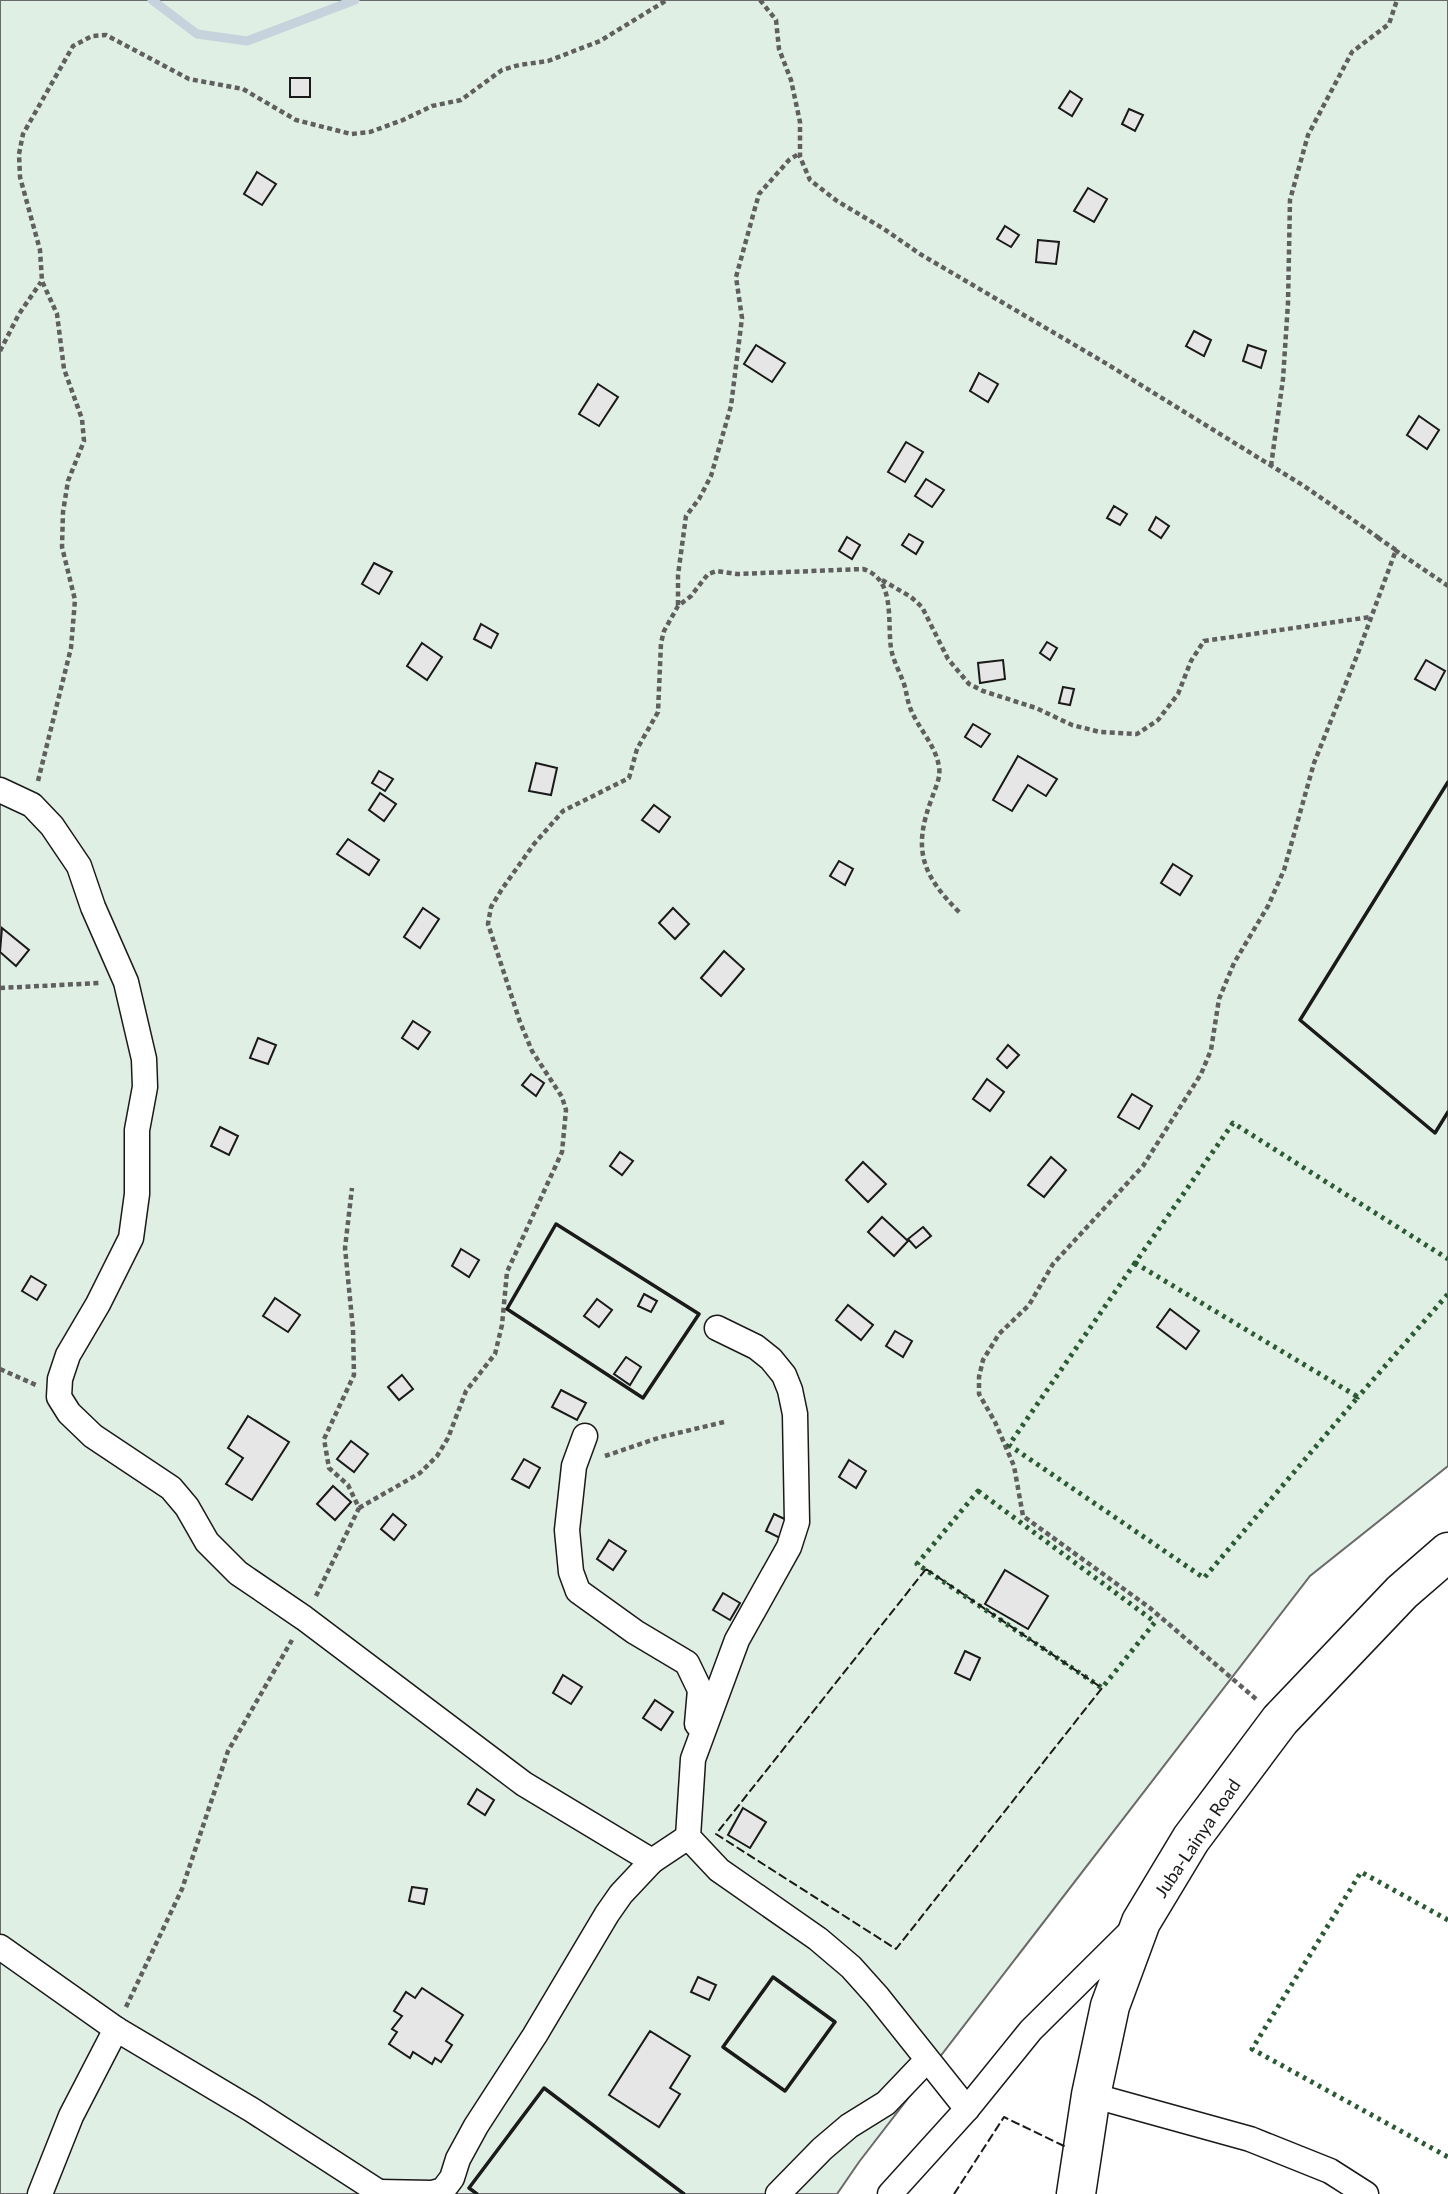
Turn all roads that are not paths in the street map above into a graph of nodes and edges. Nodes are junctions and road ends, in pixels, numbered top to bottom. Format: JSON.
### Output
{"nodes":[{"id":1,"x":0,"y":789,"type":"edge"},
{"id":2,"x":718,"y":1328,"type":"dead end"},
{"id":3,"x":585,"y":1436,"type":"dead end"},
{"id":4,"x":1448,"y":1552,"type":"edge"},
{"id":5,"x":693,"y":1759,"type":"junction"},
{"id":6,"x":688,"y":1838,"type":"junction"},
{"id":7,"x":652,"y":1861,"type":"junction"},
{"id":8,"x":1141,"y":1922,"type":"junction"},
{"id":9,"x":0,"y":1947,"type":"edge"},
{"id":10,"x":116,"y":2029,"type":"junction"},
{"id":11,"x":928,"y":2060,"type":"junction"},
{"id":12,"x":1091,"y":2095,"type":"junction"},
{"id":13,"x":967,"y":2109,"type":"junction"},
{"id":14,"x":381,"y":2193,"type":"edge"},
{"id":15,"x":40,"y":2194,"type":"edge"},
{"id":16,"x":778,"y":2194,"type":"edge"},
{"id":17,"x":890,"y":2194,"type":"edge"},
{"id":18,"x":1076,"y":2194,"type":"edge"},
{"id":19,"x":1366,"y":2194,"type":"edge"}],
"edges":[{"from":1,"to":7,"type":"street"},
{"from":2,"to":5,"type":"street"},
{"from":3,"to":5,"type":"street"},
{"from":4,"to":8,"type":"main road","name":"Juba-Lainya Road"},
{"from":5,"to":6,"type":"street"},
{"from":6,"to":7,"type":"street"},
{"from":6,"to":11,"type":"street"},
{"from":7,"to":14,"type":"street"},
{"from":8,"to":12,"type":"main road","name":"Juba-Lainya Road"},
{"from":8,"to":13,"type":"street"},
{"from":9,"to":10,"type":"street"},
{"from":10,"to":14,"type":"street"},
{"from":10,"to":15,"type":"street"},
{"from":11,"to":13,"type":"street"},
{"from":11,"to":16,"type":"street"},
{"from":12,"to":18,"type":"main road","name":"Juba-Lainya Road"},
{"from":12,"to":19,"type":"street"},
{"from":13,"to":17,"type":"street"}]}
